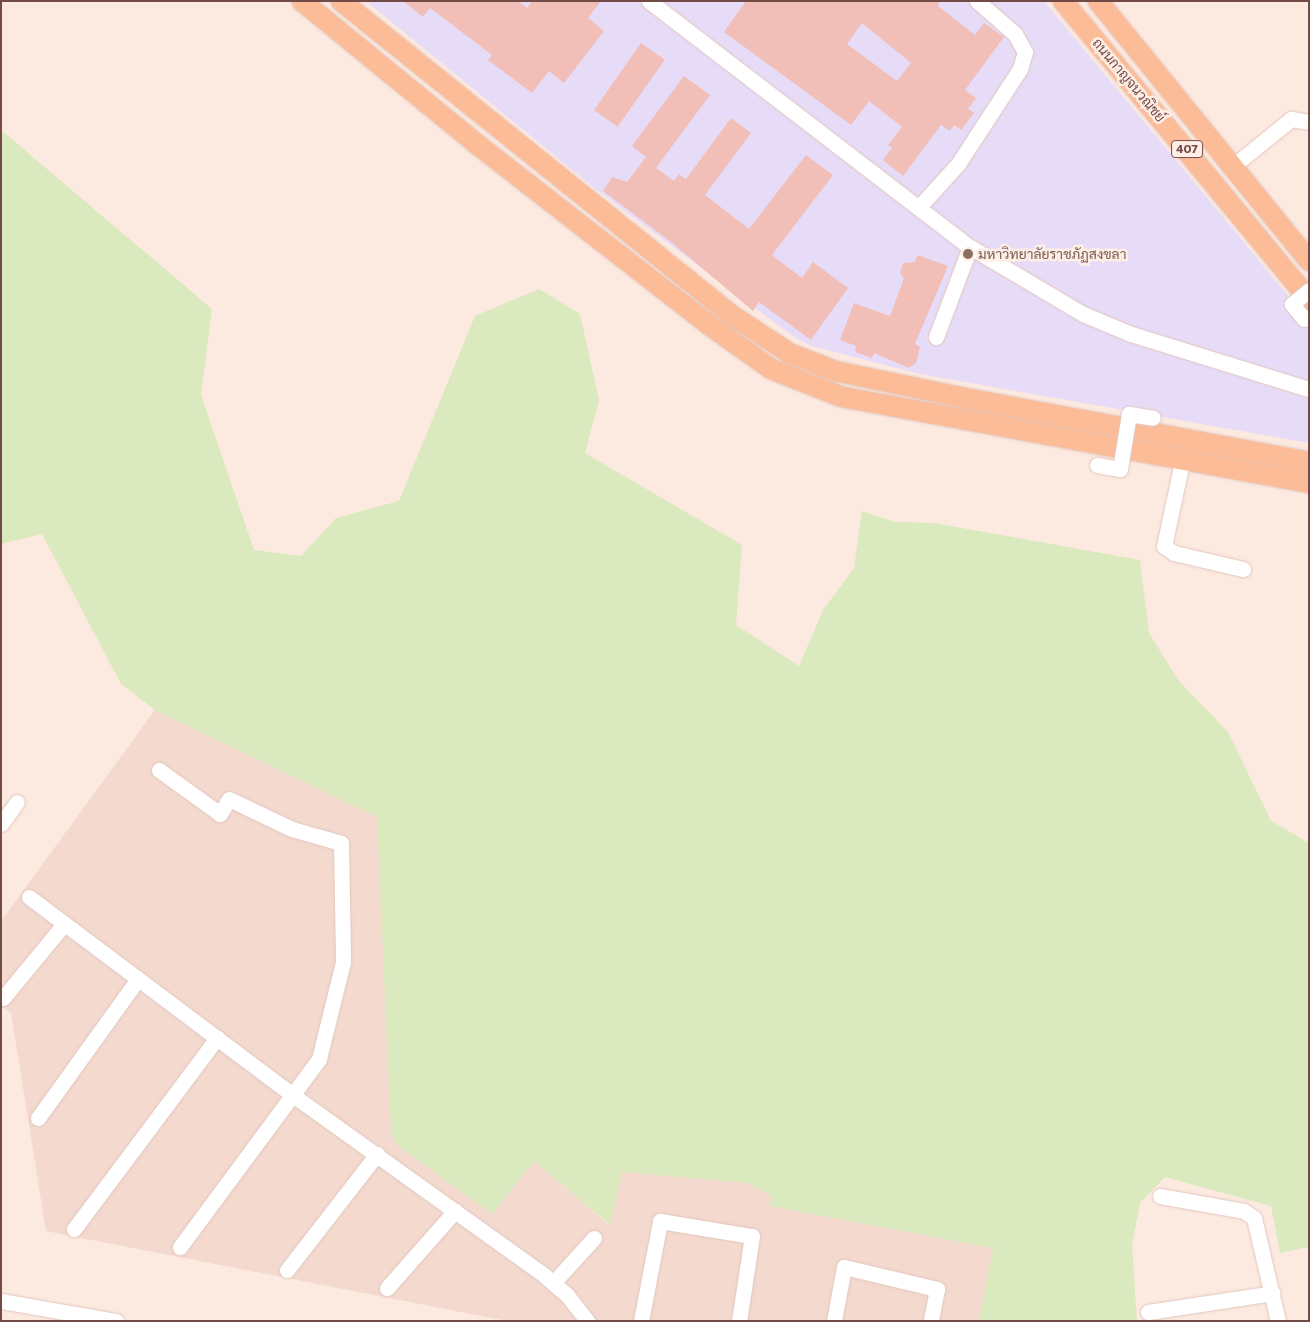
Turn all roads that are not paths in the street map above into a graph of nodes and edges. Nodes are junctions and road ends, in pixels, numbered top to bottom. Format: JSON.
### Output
{"nodes":[{"id":1,"x":302,"y":1,"type":"edge"},
{"id":2,"x":341,"y":1,"type":"edge"},
{"id":3,"x":649,"y":1,"type":"edge"},
{"id":4,"x":977,"y":1,"type":"edge"},
{"id":5,"x":1063,"y":1,"type":"edge"},
{"id":6,"x":1107,"y":4,"type":"edge"},
{"id":7,"x":1309,"y":122,"type":"edge"},
{"id":8,"x":1232,"y":166,"type":"junction"},
{"id":9,"x":919,"y":207,"type":"junction"},
{"id":10,"x":970,"y":247,"type":"junction"},
{"id":11,"x":1309,"y":261,"type":"edge"},
{"id":12,"x":1309,"y":290,"type":"edge"},
{"id":13,"x":1309,"y":299,"type":"edge"},
{"id":14,"x":1304,"y":319,"type":"dead end"},
{"id":15,"x":936,"y":337,"type":"dead end"},
{"id":16,"x":1309,"y":389,"type":"edge"},
{"id":17,"x":1153,"y":418,"type":"dead end"},
{"id":18,"x":1220,"y":444,"type":"junction"},
{"id":19,"x":1309,"y":453,"type":"edge"},
{"id":20,"x":1182,"y":462,"type":"junction"},
{"id":21,"x":1309,"y":462,"type":"edge"},
{"id":22,"x":1097,"y":465,"type":"dead end"},
{"id":23,"x":1309,"y":483,"type":"edge"},
{"id":24,"x":1243,"y":569,"type":"dead end"},
{"id":25,"x":159,"y":770,"type":"dead end"},
{"id":26,"x":17,"y":802,"type":"dead end"},
{"id":27,"x":1,"y":824,"type":"edge"},
{"id":28,"x":29,"y":898,"type":"dead end"},
{"id":29,"x":64,"y":924,"type":"junction"},
{"id":30,"x":138,"y":979,"type":"junction"},
{"id":31,"x":3,"y":998,"type":"dead end"},
{"id":32,"x":217,"y":1038,"type":"junction"},
{"id":33,"x":294,"y":1096,"type":"junction"},
{"id":34,"x":38,"y":1118,"type":"dead end"},
{"id":35,"x":377,"y":1154,"type":"junction"},
{"id":36,"x":1160,"y":1196,"type":"dead end"},
{"id":37,"x":455,"y":1210,"type":"junction"},
{"id":38,"x":74,"y":1229,"type":"dead end"},
{"id":39,"x":594,"y":1238,"type":"dead end"},
{"id":40,"x":180,"y":1247,"type":"dead end"},
{"id":41,"x":287,"y":1270,"type":"dead end"},
{"id":42,"x":553,"y":1283,"type":"junction"},
{"id":43,"x":387,"y":1288,"type":"dead end"},
{"id":44,"x":1273,"y":1293,"type":"junction"},
{"id":45,"x":1,"y":1301,"type":"edge"},
{"id":46,"x":1148,"y":1312,"type":"dead end"},
{"id":47,"x":116,"y":1321,"type":"edge"},
{"id":48,"x":588,"y":1321,"type":"edge"},
{"id":49,"x":641,"y":1321,"type":"edge"},
{"id":50,"x":739,"y":1321,"type":"edge"},
{"id":51,"x":834,"y":1321,"type":"edge"},
{"id":52,"x":931,"y":1321,"type":"edge"},
{"id":53,"x":1278,"y":1321,"type":"edge"}],
"edges":[{"from":1,"to":20,"type":"main road"},
{"from":2,"to":18,"type":"main road"},
{"from":3,"to":9,"type":"street"},
{"from":4,"to":9,"type":"street"},
{"from":5,"to":13,"type":"main road","name":"ถนนกาญจนวณิชย์","number":"407"},
{"from":6,"to":8,"type":"main road","name":"ถนนกาญจนวณิชย์","number":"407"},
{"from":7,"to":8,"type":"street"},
{"from":8,"to":11,"type":"main road","name":"ถนนกาญจนวณิชย์","number":"407"},
{"from":9,"to":10,"type":"street"},
{"from":10,"to":15,"type":"street"},
{"from":10,"to":16,"type":"street"},
{"from":12,"to":14,"type":"street","bridge":true},
{"from":17,"to":22,"type":"street","bridge":true},
{"from":18,"to":19,"type":"main road"},
{"from":18,"to":21,"type":"main road"},
{"from":20,"to":23,"type":"main road"},
{"from":20,"to":24,"type":"street"},
{"from":25,"to":33,"type":"street"},
{"from":26,"to":27,"type":"street"},
{"from":28,"to":29,"type":"street"},
{"from":29,"to":30,"type":"street"},
{"from":29,"to":31,"type":"street"},
{"from":30,"to":32,"type":"street"},
{"from":30,"to":34,"type":"street"},
{"from":32,"to":33,"type":"street"},
{"from":32,"to":38,"type":"street"},
{"from":33,"to":35,"type":"street"},
{"from":33,"to":40,"type":"street"},
{"from":35,"to":37,"type":"street"},
{"from":35,"to":41,"type":"street"},
{"from":36,"to":44,"type":"street"},
{"from":37,"to":42,"type":"street"},
{"from":37,"to":43,"type":"street"},
{"from":39,"to":42,"type":"street"},
{"from":42,"to":48,"type":"street"},
{"from":44,"to":46,"type":"street"},
{"from":44,"to":53,"type":"street"},
{"from":45,"to":47,"type":"street"},
{"from":49,"to":50,"type":"street"},
{"from":51,"to":52,"type":"street"}]}
